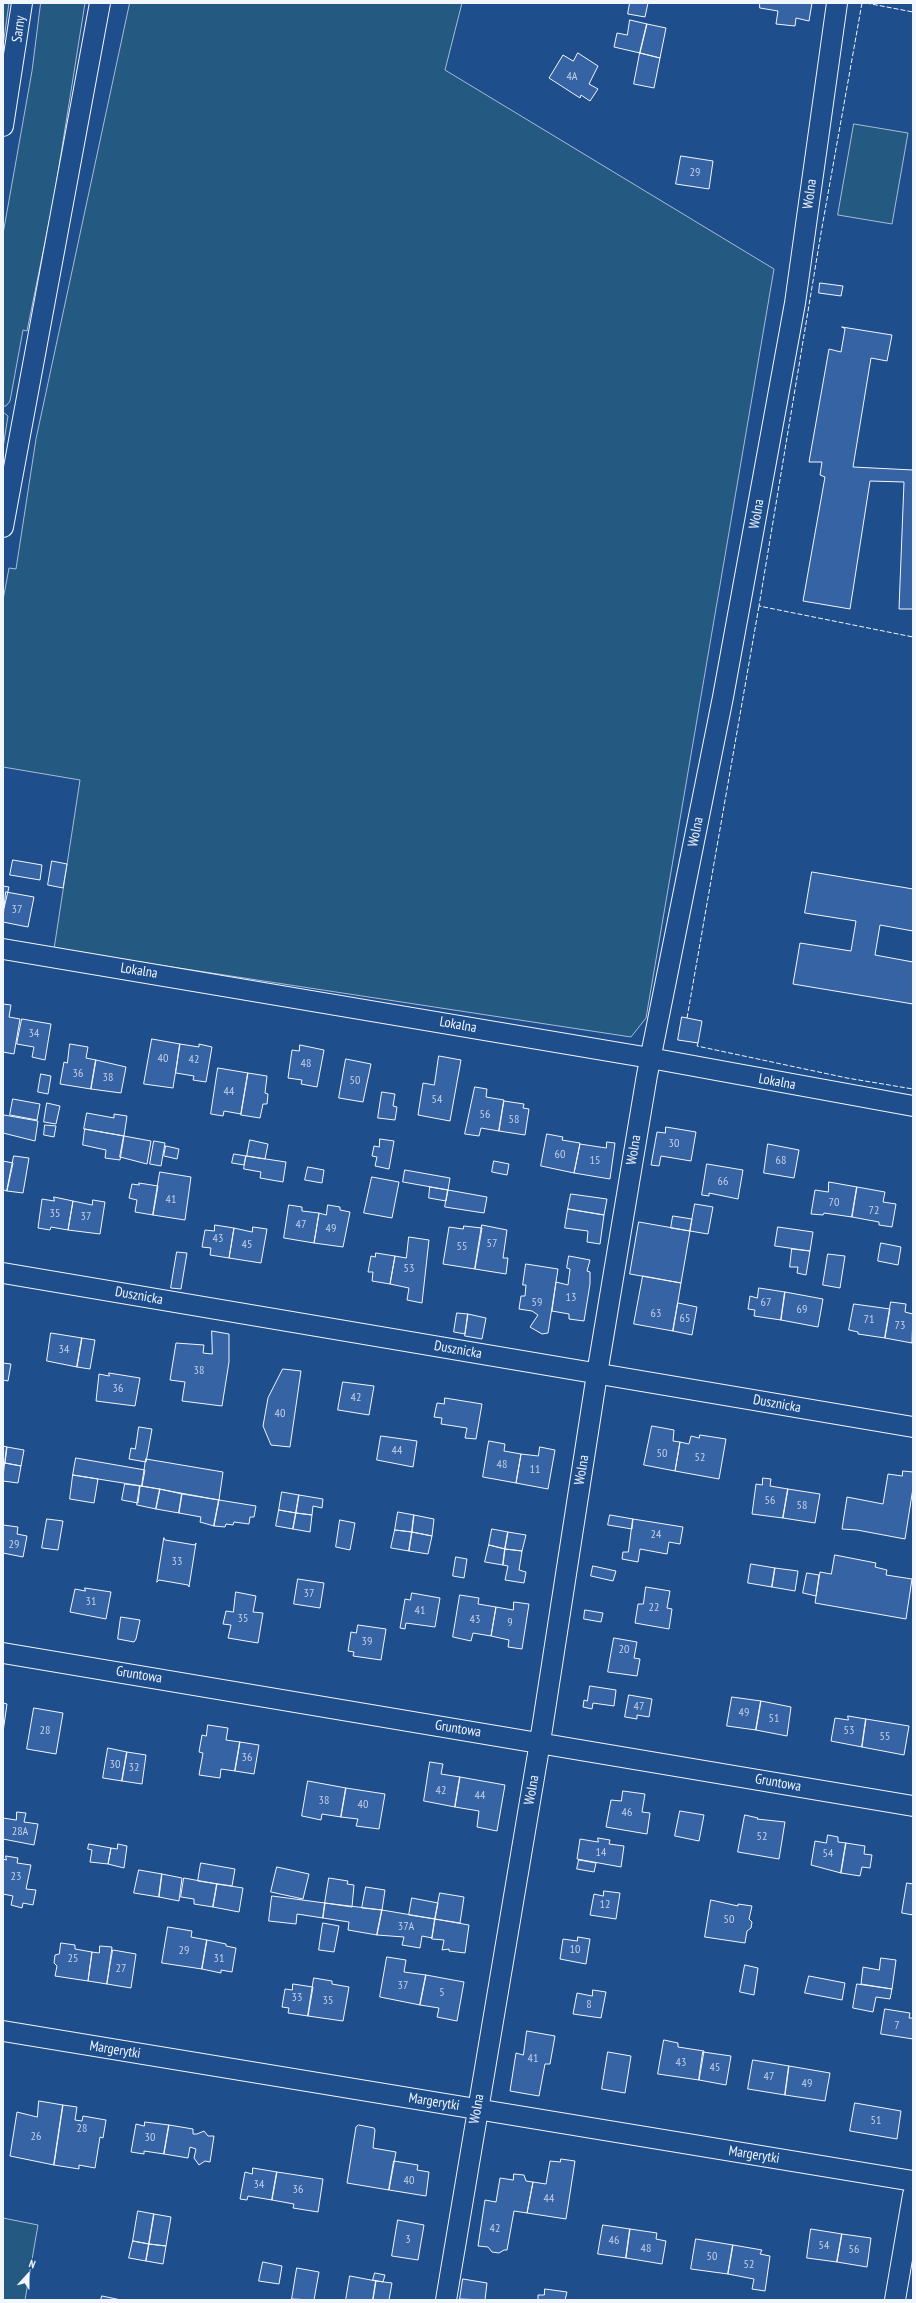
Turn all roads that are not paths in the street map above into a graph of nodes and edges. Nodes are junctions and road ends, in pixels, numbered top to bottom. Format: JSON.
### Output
{"nodes":[{"id":1,"x":22,"y":3,"type":"edge"},
{"id":2,"x":100,"y":3,"type":"edge"},
{"id":3,"x":837,"y":3,"type":"edge"},
{"id":4,"x":3,"y":126,"type":"edge"},
{"id":5,"x":3,"y":527,"type":"edge"},
{"id":6,"x":3,"y":949,"type":"edge"},
{"id":7,"x":650,"y":1058,"type":"junction"},
{"id":8,"x":913,"y":1106,"type":"edge"},
{"id":9,"x":3,"y":1273,"type":"edge"},
{"id":10,"x":597,"y":1374,"type":"junction"},
{"id":11,"x":913,"y":1427,"type":"edge"},
{"id":12,"x":3,"y":1652,"type":"edge"},
{"id":13,"x":540,"y":1742,"type":"junction"},
{"id":14,"x":913,"y":1806,"type":"edge"},
{"id":15,"x":3,"y":2032,"type":"edge"},
{"id":16,"x":477,"y":2108,"type":"junction"},
{"id":17,"x":913,"y":2181,"type":"edge"},
{"id":18,"x":913,"y":2195,"type":"edge"},
{"id":19,"x":446,"y":2300,"type":"edge"},
{"id":20,"x":896,"y":2300,"type":"edge"}],
"edges":[{"from":1,"to":4,"type":"street","name":"Sarny"},
{"from":2,"to":5,"type":"street"},
{"from":3,"to":7,"type":"street","name":"Wolna"},
{"from":6,"to":7,"type":"street","name":"Lokalna"},
{"from":7,"to":8,"type":"street","name":"Lokalna"},
{"from":7,"to":10,"type":"street","name":"Wolna"},
{"from":9,"to":10,"type":"street","name":"Dusznicka"},
{"from":10,"to":11,"type":"street","name":"Dusznicka"},
{"from":10,"to":13,"type":"street","name":"Wolna"},
{"from":12,"to":13,"type":"street","name":"Gruntowa"},
{"from":13,"to":14,"type":"street","name":"Gruntowa"},
{"from":13,"to":16,"type":"street","name":"Wolna"},
{"from":15,"to":16,"type":"street","name":"Margerytki"},
{"from":16,"to":17,"type":"street","name":"Margerytki"},
{"from":16,"to":19,"type":"street","name":"Wolna"},
{"from":18,"to":20,"type":"street"}]}
